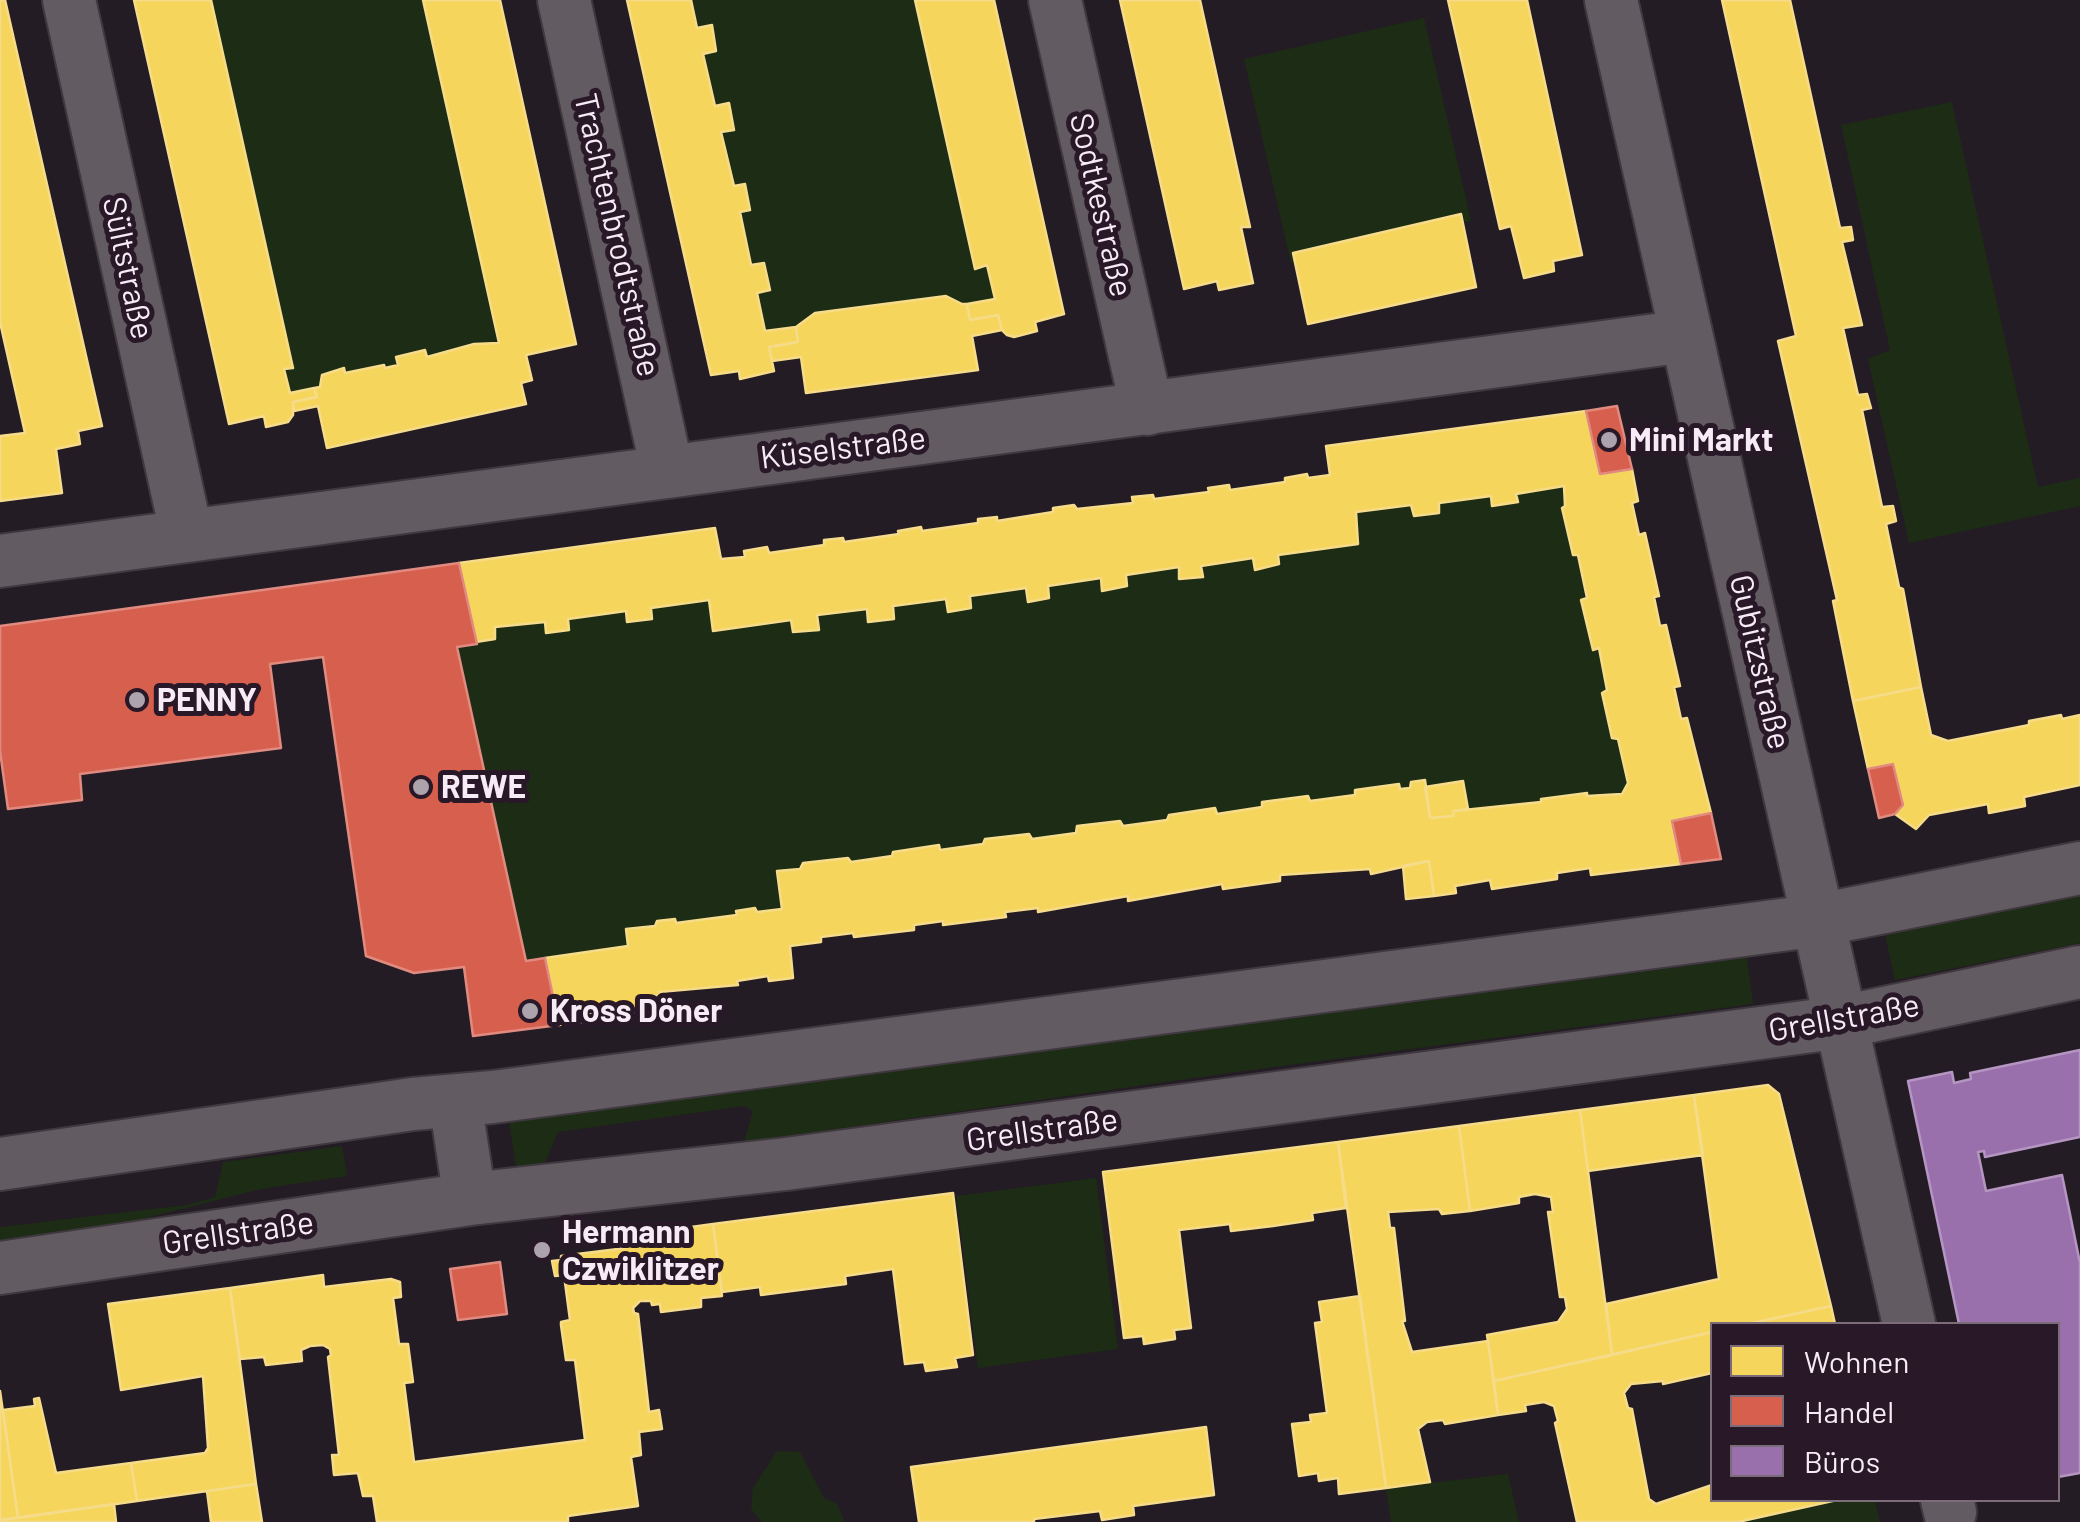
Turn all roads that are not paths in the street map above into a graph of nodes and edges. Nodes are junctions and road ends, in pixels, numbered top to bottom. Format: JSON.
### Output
{"nodes":[{"id":1,"x":69,"y":0,"type":"edge"},
{"id":2,"x":564,"y":0,"type":"edge"},
{"id":3,"x":1055,"y":0,"type":"edge"},
{"id":4,"x":1611,"y":0,"type":"edge"},
{"id":5,"x":1686,"y":336,"type":"junction"},
{"id":6,"x":1147,"y":409,"type":"junction"},
{"id":7,"x":667,"y":470,"type":"junction"},
{"id":8,"x":187,"y":536,"type":"junction"},
{"id":9,"x":0,"y":561,"type":"edge"},
{"id":10,"x":2080,"y":868,"type":"edge"},
{"id":11,"x":1818,"y":920,"type":"junction"},
{"id":12,"x":2080,"y":972,"type":"edge"},
{"id":13,"x":1842,"y":1022,"type":"junction"},
{"id":14,"x":455,"y":1101,"type":"junction"},
{"id":15,"x":0,"y":1164,"type":"edge"},
{"id":16,"x":470,"y":1199,"type":"junction"},
{"id":17,"x":0,"y":1268,"type":"edge"},
{"id":18,"x":1909,"y":1322,"type":"edge"}],
"edges":[{"from":1,"to":8,"type":"street","name":"Sültstraße"},
{"from":2,"to":7,"type":"street","name":"Trachtenbrodtstraße"},
{"from":3,"to":6,"type":"street","name":"Sodtkestraße"},
{"from":4,"to":5,"type":"street","name":"Gubitzstraße"},
{"from":5,"to":6,"type":"street","name":"Küselstraße"},
{"from":5,"to":11,"type":"street","name":"Gubitzstraße"},
{"from":6,"to":7,"type":"street","name":"Küselstraße"},
{"from":7,"to":8,"type":"street","name":"Küselstraße"},
{"from":8,"to":9,"type":"street","name":"Küselstraße"},
{"from":10,"to":11,"type":"street"},
{"from":11,"to":13,"type":"street","name":"Gubitzstraße"},
{"from":11,"to":14,"type":"street"},
{"from":12,"to":13,"type":"street","name":"Grellstraße"},
{"from":13,"to":16,"type":"street","name":"Grellstraße"},
{"from":13,"to":18,"type":"street","name":"Gubitzstraße"},
{"from":14,"to":15,"type":"street"},
{"from":14,"to":16,"type":"street"},
{"from":16,"to":17,"type":"street","name":"Grellstraße"}]}
